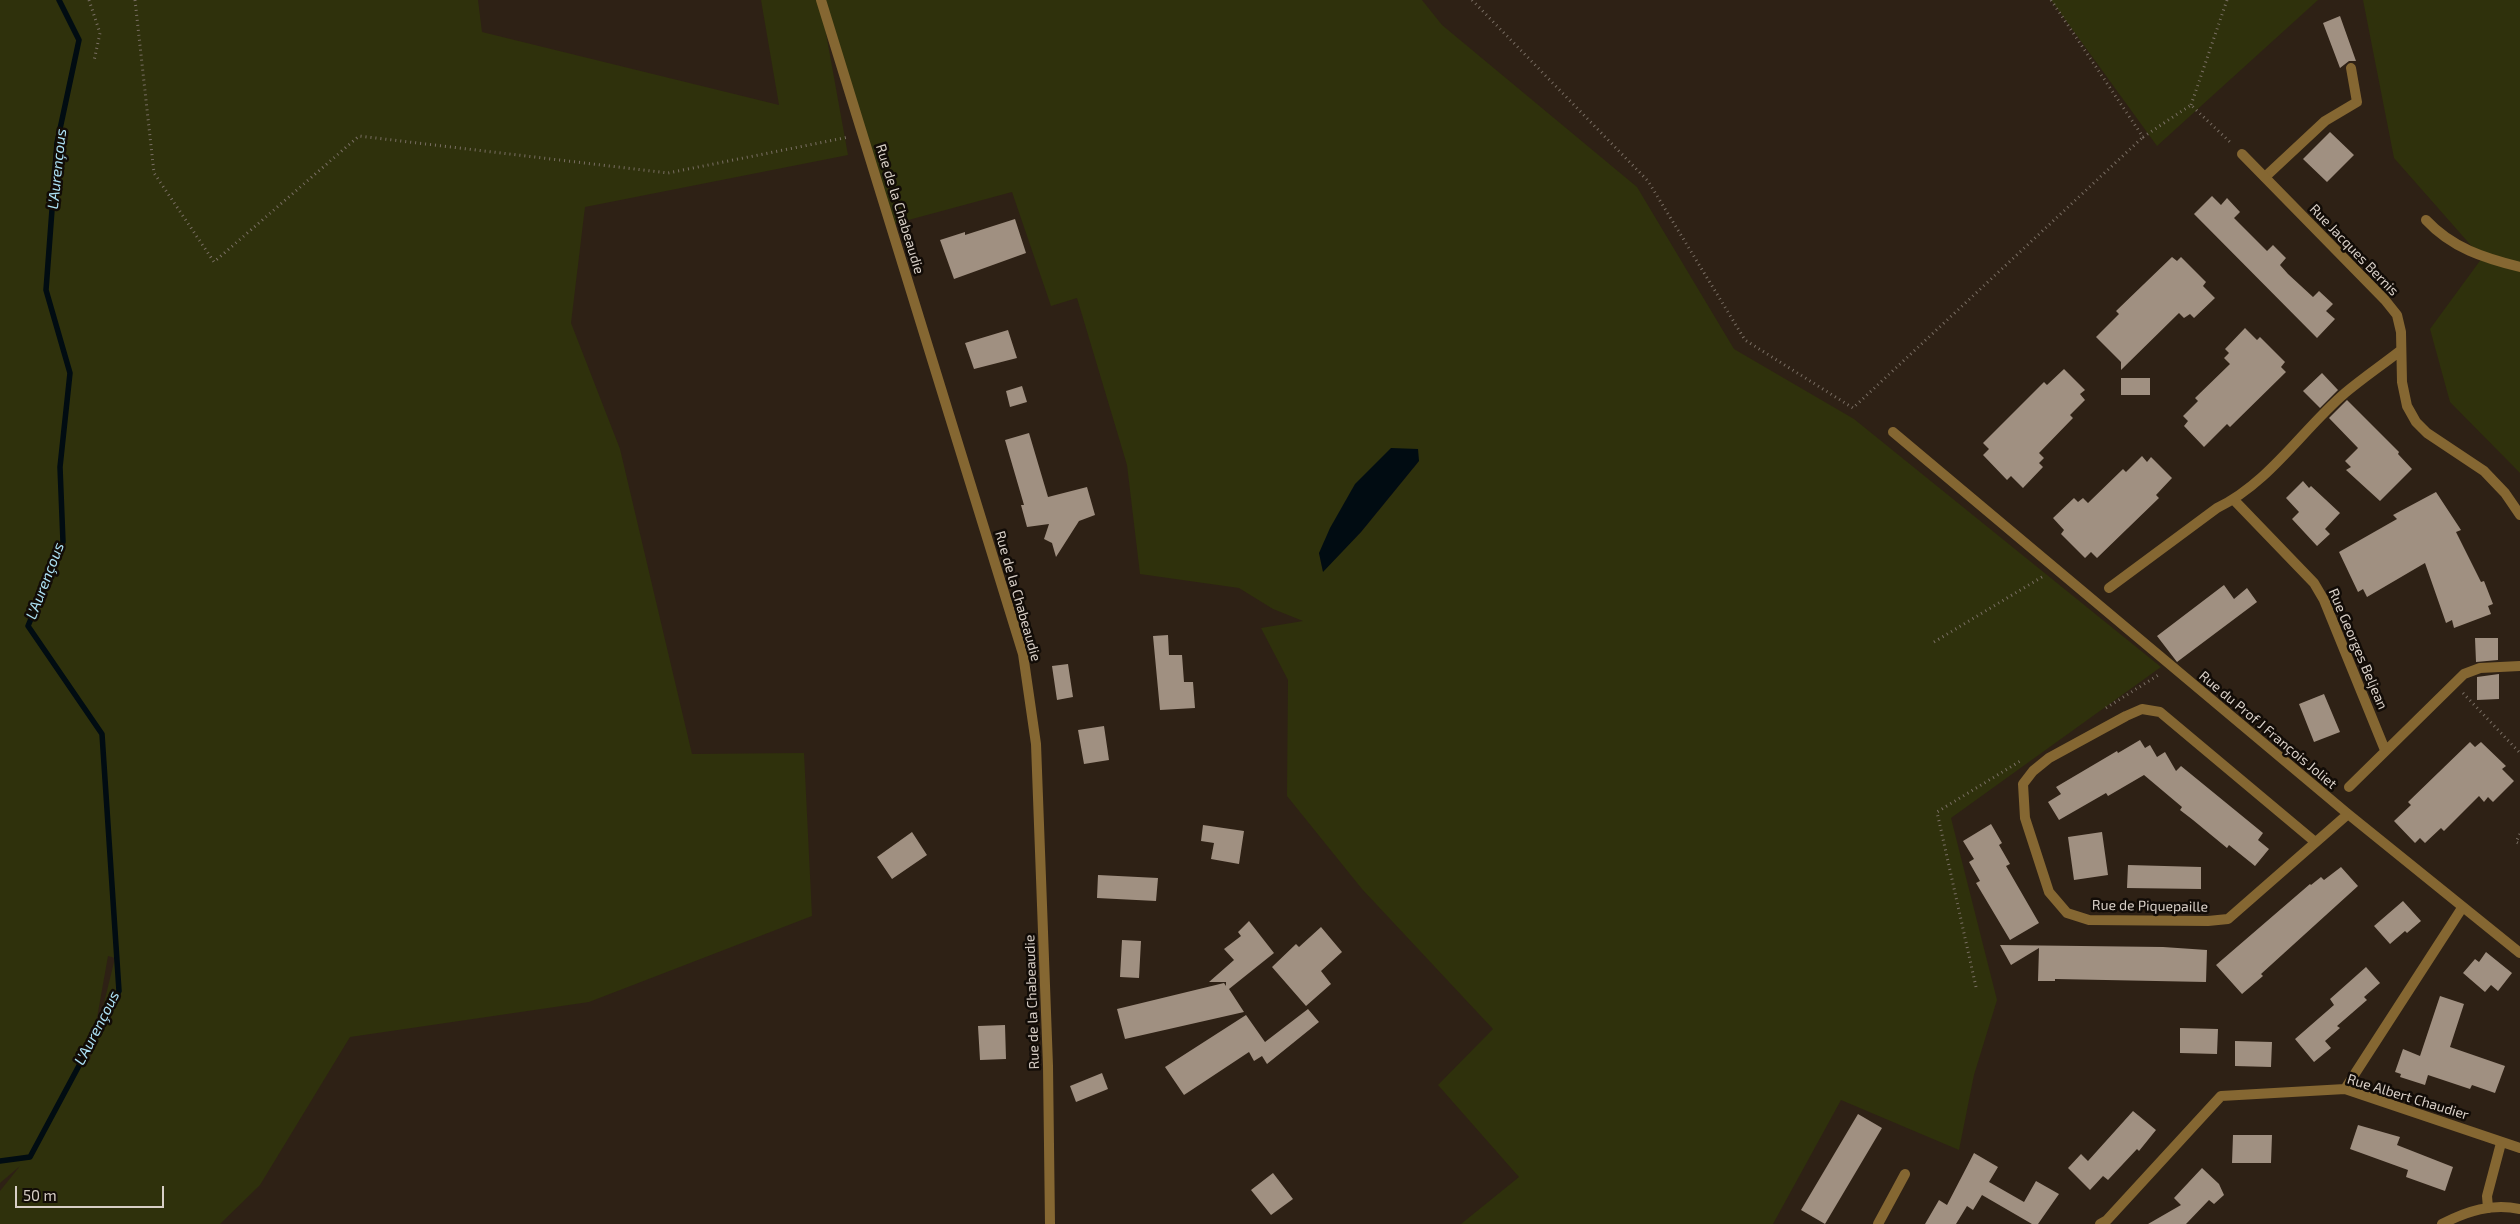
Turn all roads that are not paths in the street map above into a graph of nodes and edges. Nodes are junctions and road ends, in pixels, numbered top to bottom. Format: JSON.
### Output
{"nodes":[{"id":1,"x":821,"y":0,"type":"edge"},
{"id":2,"x":2351,"y":68,"type":"dead end"},
{"id":3,"x":2242,"y":154,"type":"road end"},
{"id":4,"x":2265,"y":177,"type":"junction"},
{"id":5,"x":2426,"y":220,"type":"dead end"},
{"id":6,"x":2520,"y":267,"type":"edge"},
{"id":7,"x":2400,"y":351,"type":"junction"},
{"id":8,"x":1892,"y":432,"type":"dead end"},
{"id":9,"x":2234,"y":500,"type":"junction"},
{"id":10,"x":2520,"y":515,"type":"edge"},
{"id":11,"x":2110,"y":588,"type":"dead end"},
{"id":12,"x":2520,"y":666,"type":"edge"},
{"id":13,"x":2385,"y":750,"type":"junction"},
{"id":14,"x":2349,"y":787,"type":"dead end"},
{"id":15,"x":2348,"y":814,"type":"junction"},
{"id":16,"x":2314,"y":841,"type":"junction"},
{"id":17,"x":2462,"y":908,"type":"junction"},
{"id":18,"x":2520,"y":953,"type":"edge"},
{"id":19,"x":2344,"y":1089,"type":"junction"},
{"id":20,"x":2502,"y":1143,"type":"junction"},
{"id":21,"x":2520,"y":1148,"type":"edge"},
{"id":22,"x":1905,"y":1174,"type":"dead end"},
{"id":23,"x":2488,"y":1208,"type":"junction"},
{"id":24,"x":2520,"y":1209,"type":"edge"},
{"id":25,"x":1050,"y":1224,"type":"edge"},
{"id":26,"x":1878,"y":1224,"type":"edge"},
{"id":27,"x":2100,"y":1224,"type":"edge"},
{"id":28,"x":2442,"y":1224,"type":"edge"}],
"edges":[{"from":1,"to":25,"type":"street","name":"Rue de la Chabeaudie"},
{"from":2,"to":4,"type":"street"},
{"from":3,"to":4,"type":"street","name":"Rue Jacques Bernis"},
{"from":4,"to":7,"type":"street","name":"Rue Jacques Bernis"},
{"from":5,"to":6,"type":"street"},
{"from":7,"to":9,"type":"street"},
{"from":7,"to":10,"type":"street","name":"Rue Jacques Bernis"},
{"from":8,"to":15,"type":"street","name":"Rue du Prof J François Joliet"},
{"from":9,"to":11,"type":"street"},
{"from":9,"to":13,"type":"street","name":"Rue Georges Beljean"},
{"from":12,"to":13,"type":"street"},
{"from":13,"to":14,"type":"street"},
{"from":15,"to":16,"type":"street","name":"Rue de Piquepaille"},
{"from":15,"to":17,"type":"street","name":"Rue du Prof J François Joliet"},
{"from":16,"to":16,"type":"street","name":"Rue de Piquepaille"},
{"from":17,"to":18,"type":"street","name":"Rue du Prof J François Joliet"},
{"from":17,"to":19,"type":"street"},
{"from":19,"to":20,"type":"street","name":"Rue Albert Chaudier"},
{"from":19,"to":27,"type":"street","name":"Rue Albert Chaudier"},
{"from":20,"to":21,"type":"street","name":"Rue Albert Chaudier"},
{"from":20,"to":23,"type":"street"},
{"from":22,"to":26,"type":"street"},
{"from":23,"to":24,"type":"street"},
{"from":23,"to":28,"type":"street"}]}
